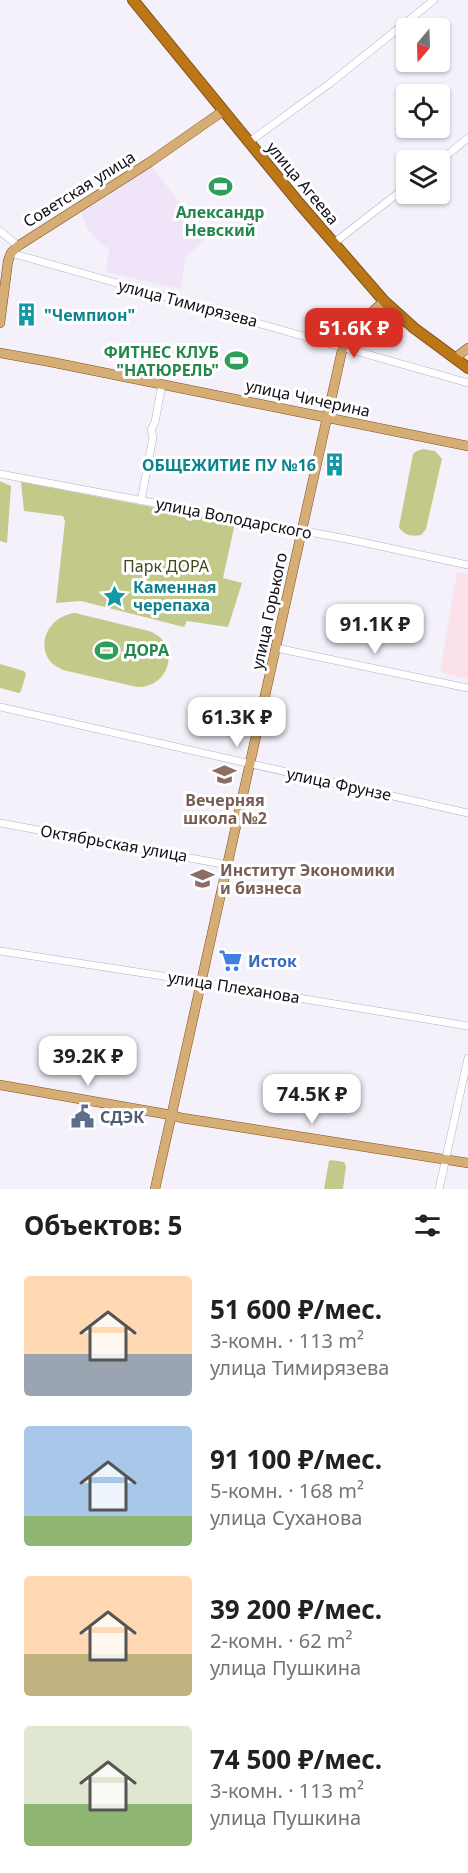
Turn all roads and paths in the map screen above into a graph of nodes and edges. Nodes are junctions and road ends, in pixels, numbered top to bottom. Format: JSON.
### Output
{"nodes":[{"id":1,"x":133,"y":0,"type":"edge"},
{"id":2,"x":434,"y":0,"type":"edge"},
{"id":3,"x":223,"y":111,"type":"junction"},
{"id":4,"x":468,"y":138,"type":"edge"},
{"id":5,"x":249,"y":142,"type":"junction"},
{"id":6,"x":450,"y":153,"type":"edge"},
{"id":7,"x":396,"y":196,"type":"edge"},
{"id":8,"x":0,"y":231,"type":"edge"},
{"id":9,"x":334,"y":243,"type":"junction"},
{"id":10,"x":15,"y":249,"type":"junction"},
{"id":11,"x":384,"y":301,"type":"junction"},
{"id":12,"x":0,"y":323,"type":"edge"},
{"id":13,"x":343,"y":346,"type":"junction"},
{"id":14,"x":468,"y":348,"type":"edge"},
{"id":15,"x":0,"y":353,"type":"edge"},
{"id":16,"x":455,"y":358,"type":"junction"},
{"id":17,"x":468,"y":368,"type":"edge"},
{"id":18,"x":468,"y":383,"type":"edge"},
{"id":19,"x":162,"y":384,"type":"junction"},
{"id":20,"x":326,"y":417,"type":"junction"},
{"id":21,"x":468,"y":446,"type":"edge"},
{"id":22,"x":0,"y":474,"type":"edge"},
{"id":23,"x":141,"y":501,"type":"junction"},
{"id":24,"x":302,"y":531,"type":"junction"},
{"id":25,"x":468,"y":566,"type":"edge"},
{"id":26,"x":276,"y":648,"type":"junction"},
{"id":27,"x":468,"y":688,"type":"edge"},
{"id":28,"x":0,"y":707,"type":"edge"},
{"id":29,"x":250,"y":764,"type":"junction"},
{"id":30,"x":468,"y":813,"type":"edge"},
{"id":31,"x":0,"y":823,"type":"edge"},
{"id":32,"x":228,"y":865,"type":"junction"},
{"id":33,"x":0,"y":951,"type":"edge"},
{"id":34,"x":202,"y":982,"type":"junction"},
{"id":35,"x":468,"y":1026,"type":"edge"},
{"id":36,"x":468,"y":1058,"type":"edge"},
{"id":37,"x":0,"y":1085,"type":"edge"},
{"id":38,"x":171,"y":1115,"type":"junction"},
{"id":39,"x":446,"y":1160,"type":"junction"},
{"id":40,"x":468,"y":1163,"type":"edge"},
{"id":41,"x":155,"y":1189,"type":"edge"},
{"id":42,"x":439,"y":1189,"type":"edge"}],
"edges":[{"from":1,"to":3,"type":"highway","name":"улица Агеева"},
{"from":2,"to":5,"type":"street"},
{"from":3,"to":5,"type":"highway","name":"улица Агеева"},
{"from":3,"to":10,"type":"main road","name":"Советская улица"},
{"from":4,"to":6,"type":"street"},
{"from":5,"to":9,"type":"highway","name":"улица Агеева"},
{"from":7,"to":9,"type":"street"},
{"from":8,"to":10,"type":"street"},
{"from":9,"to":11,"type":"highway","name":"улица Агеева"},
{"from":10,"to":12,"type":"main road"},
{"from":10,"to":13,"type":"street","name":"улица Тимирязева"},
{"from":11,"to":13,"type":"main road","name":"улица Горького"},
{"from":11,"to":16,"type":"highway","name":"улица Агеева"},
{"from":13,"to":18,"type":"street","name":"улица Тимирязева"},
{"from":13,"to":20,"type":"main road","name":"улица Горького"},
{"from":14,"to":16,"type":"main road"},
{"from":15,"to":19,"type":"main road","name":"улица Чичерина"},
{"from":16,"to":17,"type":"highway","name":"улица Агеева"},
{"from":19,"to":20,"type":"main road","name":"улица Чичерина"},
{"from":19,"to":23,"type":"street"},
{"from":20,"to":21,"type":"main road","name":"улица Чичерина"},
{"from":20,"to":24,"type":"main road","name":"улица Горького"},
{"from":22,"to":23,"type":"street","name":"улица Володарского"},
{"from":23,"to":24,"type":"street","name":"улица Володарского"},
{"from":24,"to":25,"type":"street","name":"улица Володарского"},
{"from":24,"to":26,"type":"main road","name":"улица Горького"},
{"from":26,"to":27,"type":"street"},
{"from":26,"to":29,"type":"main road","name":"улица Горького"},
{"from":28,"to":29,"type":"street","name":"улица Фрунзе"},
{"from":29,"to":30,"type":"street","name":"улица Фрунзе"},
{"from":29,"to":32,"type":"main road","name":"улица Горького"},
{"from":31,"to":32,"type":"street","name":"Октябрьская улица"},
{"from":32,"to":34,"type":"main road","name":"улица Горького"},
{"from":33,"to":34,"type":"street","name":"улица Плеханова"},
{"from":34,"to":35,"type":"street","name":"улица Плеханова"},
{"from":34,"to":38,"type":"main road","name":"улица Горького"},
{"from":36,"to":39,"type":"street"},
{"from":37,"to":38,"type":"main road"},
{"from":38,"to":39,"type":"main road"},
{"from":38,"to":41,"type":"main road","name":"улица Горького"},
{"from":39,"to":40,"type":"main road"},
{"from":39,"to":42,"type":"street"}]}
